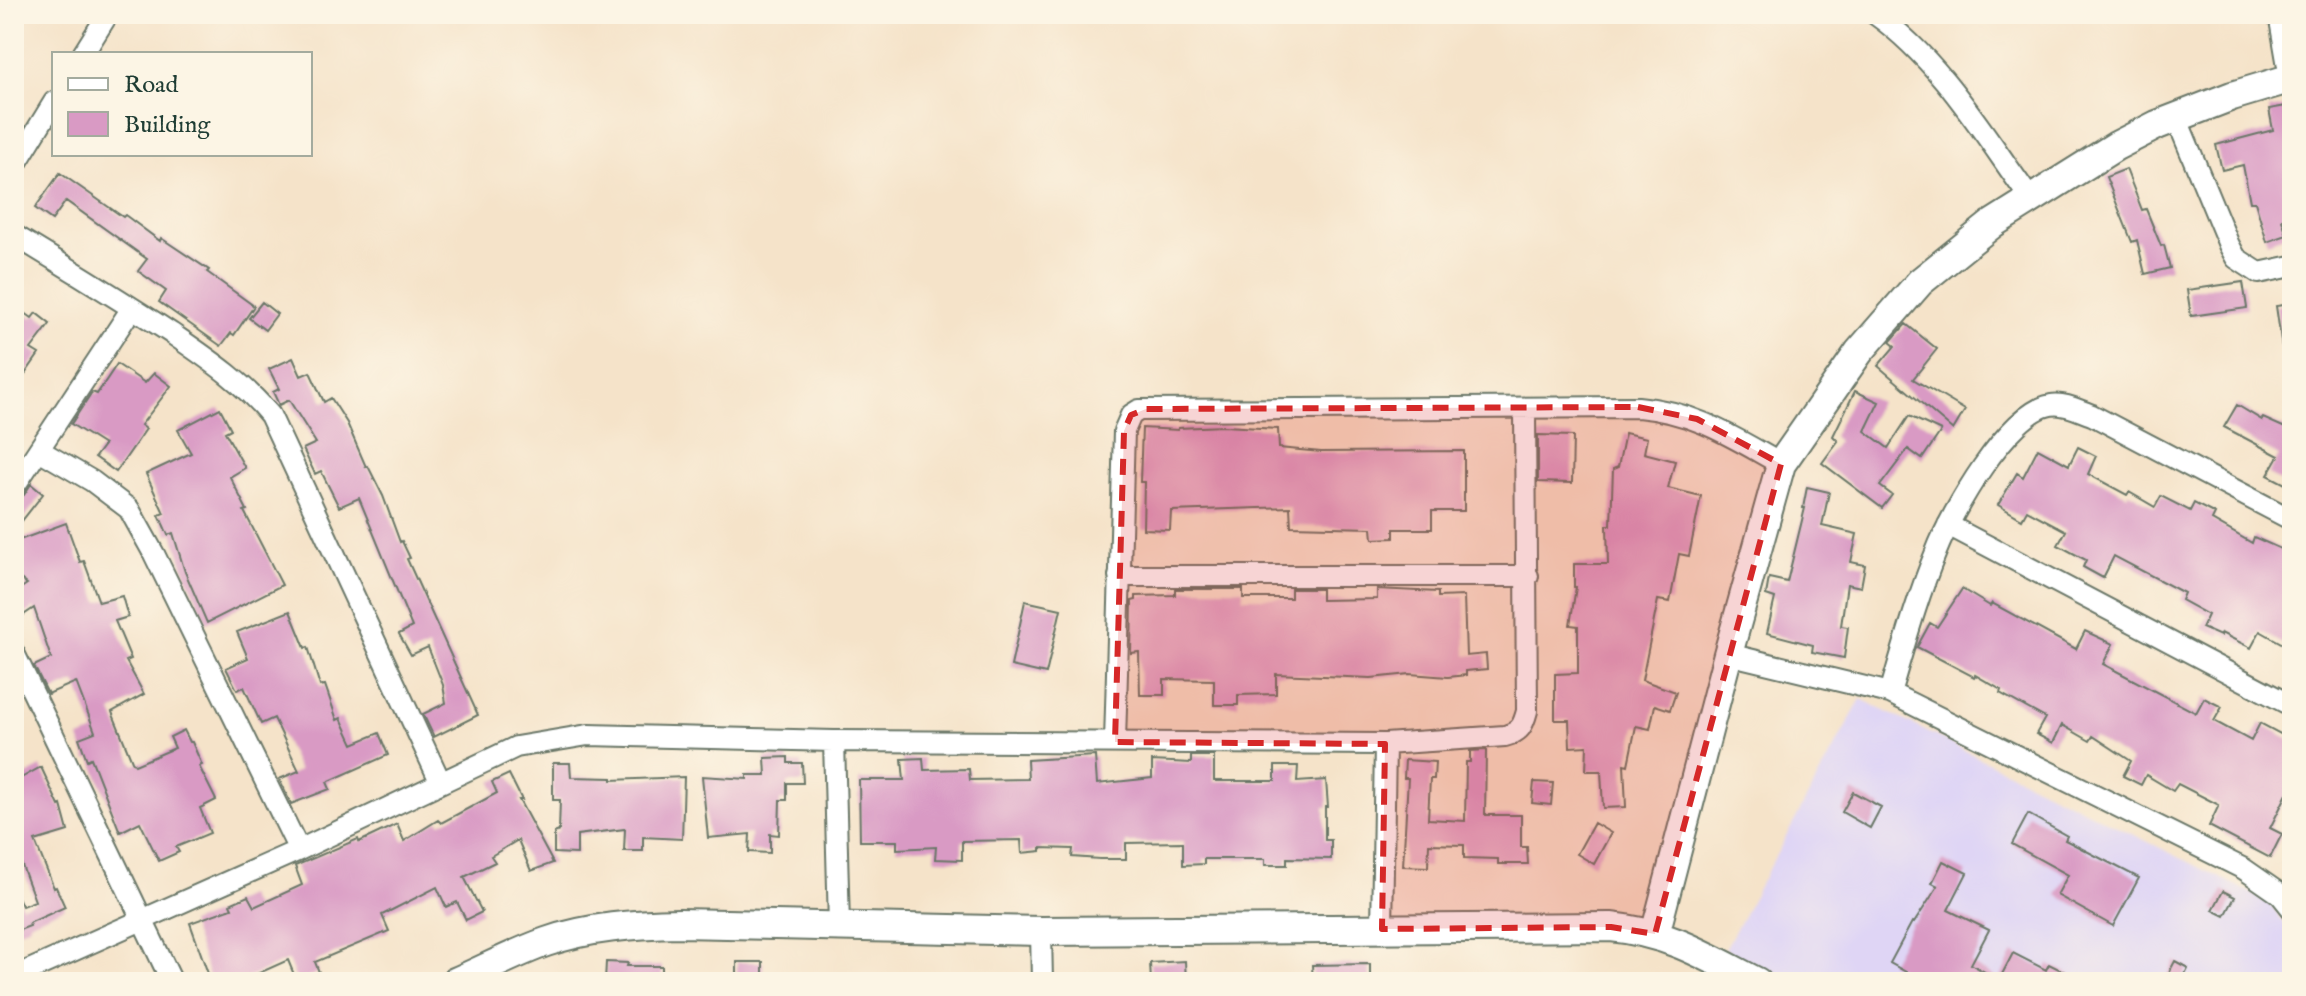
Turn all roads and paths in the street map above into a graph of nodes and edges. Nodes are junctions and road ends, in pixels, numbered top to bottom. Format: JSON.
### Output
{"nodes":[{"id":1,"x":108,"y":14,"type":"edge"},
{"id":2,"x":1875,"y":14,"type":"edge"},
{"id":3,"x":2279,"y":14,"type":"edge"},
{"id":4,"x":84,"y":52,"type":"edge"},
{"id":5,"x":2291,"y":78,"type":"edge"},
{"id":6,"x":52,"y":105,"type":"edge"},
{"id":7,"x":2176,"y":117,"type":"junction"},
{"id":8,"x":14,"y":167,"type":"edge"},
{"id":9,"x":2032,"y":201,"type":"junction"},
{"id":10,"x":14,"y":235,"type":"edge"},
{"id":11,"x":2292,"y":266,"type":"edge"},
{"id":12,"x":132,"y":308,"type":"junction"},
{"id":13,"x":1525,"y":410,"type":"junction"},
{"id":14,"x":39,"y":450,"type":"junction"},
{"id":15,"x":1781,"y":464,"type":"junction"},
{"id":16,"x":14,"y":487,"type":"edge"},
{"id":17,"x":2292,"y":520,"type":"edge"},
{"id":18,"x":1948,"y":525,"type":"junction"},
{"id":19,"x":1119,"y":576,"type":"junction"},
{"id":20,"x":1528,"y":576,"type":"junction"},
{"id":21,"x":14,"y":653,"type":"edge"},
{"id":22,"x":1728,"y":654,"type":"junction"},
{"id":23,"x":1890,"y":693,"type":"junction"},
{"id":24,"x":2292,"y":706,"type":"edge"},
{"id":25,"x":834,"y":741,"type":"junction"},
{"id":26,"x":1115,"y":742,"type":"junction"},
{"id":27,"x":1385,"y":744,"type":"junction"},
{"id":28,"x":440,"y":781,"type":"junction"},
{"id":29,"x":299,"y":850,"type":"junction"},
{"id":30,"x":2292,"y":909,"type":"edge"},
{"id":31,"x":143,"y":919,"type":"junction"},
{"id":32,"x":839,"y":925,"type":"junction"},
{"id":33,"x":1382,"y":929,"type":"junction"},
{"id":34,"x":1041,"y":931,"type":"junction"},
{"id":35,"x":1655,"y":934,"type":"junction"},
{"id":36,"x":14,"y":977,"type":"edge"},
{"id":37,"x":172,"y":982,"type":"edge"},
{"id":38,"x":455,"y":982,"type":"edge"},
{"id":39,"x":1042,"y":982,"type":"edge"},
{"id":40,"x":1757,"y":982,"type":"edge"}],
"edges":[{"from":1,"to":4,"type":"street"},
{"from":2,"to":9,"type":"street"},
{"from":3,"to":5,"type":"street"},
{"from":5,"to":7,"type":"street"},
{"from":6,"to":8,"type":"street"},
{"from":7,"to":9,"type":"street"},
{"from":7,"to":11,"type":"street"},
{"from":9,"to":15,"type":"street"},
{"from":10,"to":12,"type":"street"},
{"from":12,"to":14,"type":"street"},
{"from":12,"to":28,"type":"street"},
{"from":13,"to":15,"type":"street"},
{"from":13,"to":19,"type":"street"},
{"from":13,"to":20,"type":"street"},
{"from":14,"to":16,"type":"street"},
{"from":14,"to":29,"type":"street"},
{"from":15,"to":22,"type":"street"},
{"from":17,"to":18,"type":"street"},
{"from":18,"to":23,"type":"street"},
{"from":18,"to":24,"type":"street"},
{"from":19,"to":20,"type":"street"},
{"from":19,"to":26,"type":"street"},
{"from":20,"to":27,"type":"street"},
{"from":21,"to":31,"type":"street"},
{"from":22,"to":23,"type":"street"},
{"from":22,"to":35,"type":"street"},
{"from":23,"to":30,"type":"street"},
{"from":25,"to":26,"type":"street"},
{"from":25,"to":28,"type":"street"},
{"from":25,"to":32,"type":"street"},
{"from":26,"to":27,"type":"street"},
{"from":27,"to":33,"type":"street"},
{"from":28,"to":29,"type":"street"},
{"from":29,"to":31,"type":"street"},
{"from":31,"to":36,"type":"street"},
{"from":31,"to":37,"type":"street"},
{"from":32,"to":34,"type":"street"},
{"from":32,"to":38,"type":"street"},
{"from":33,"to":34,"type":"street"},
{"from":33,"to":35,"type":"street"},
{"from":34,"to":39,"type":"street"},
{"from":35,"to":40,"type":"street"}]}
